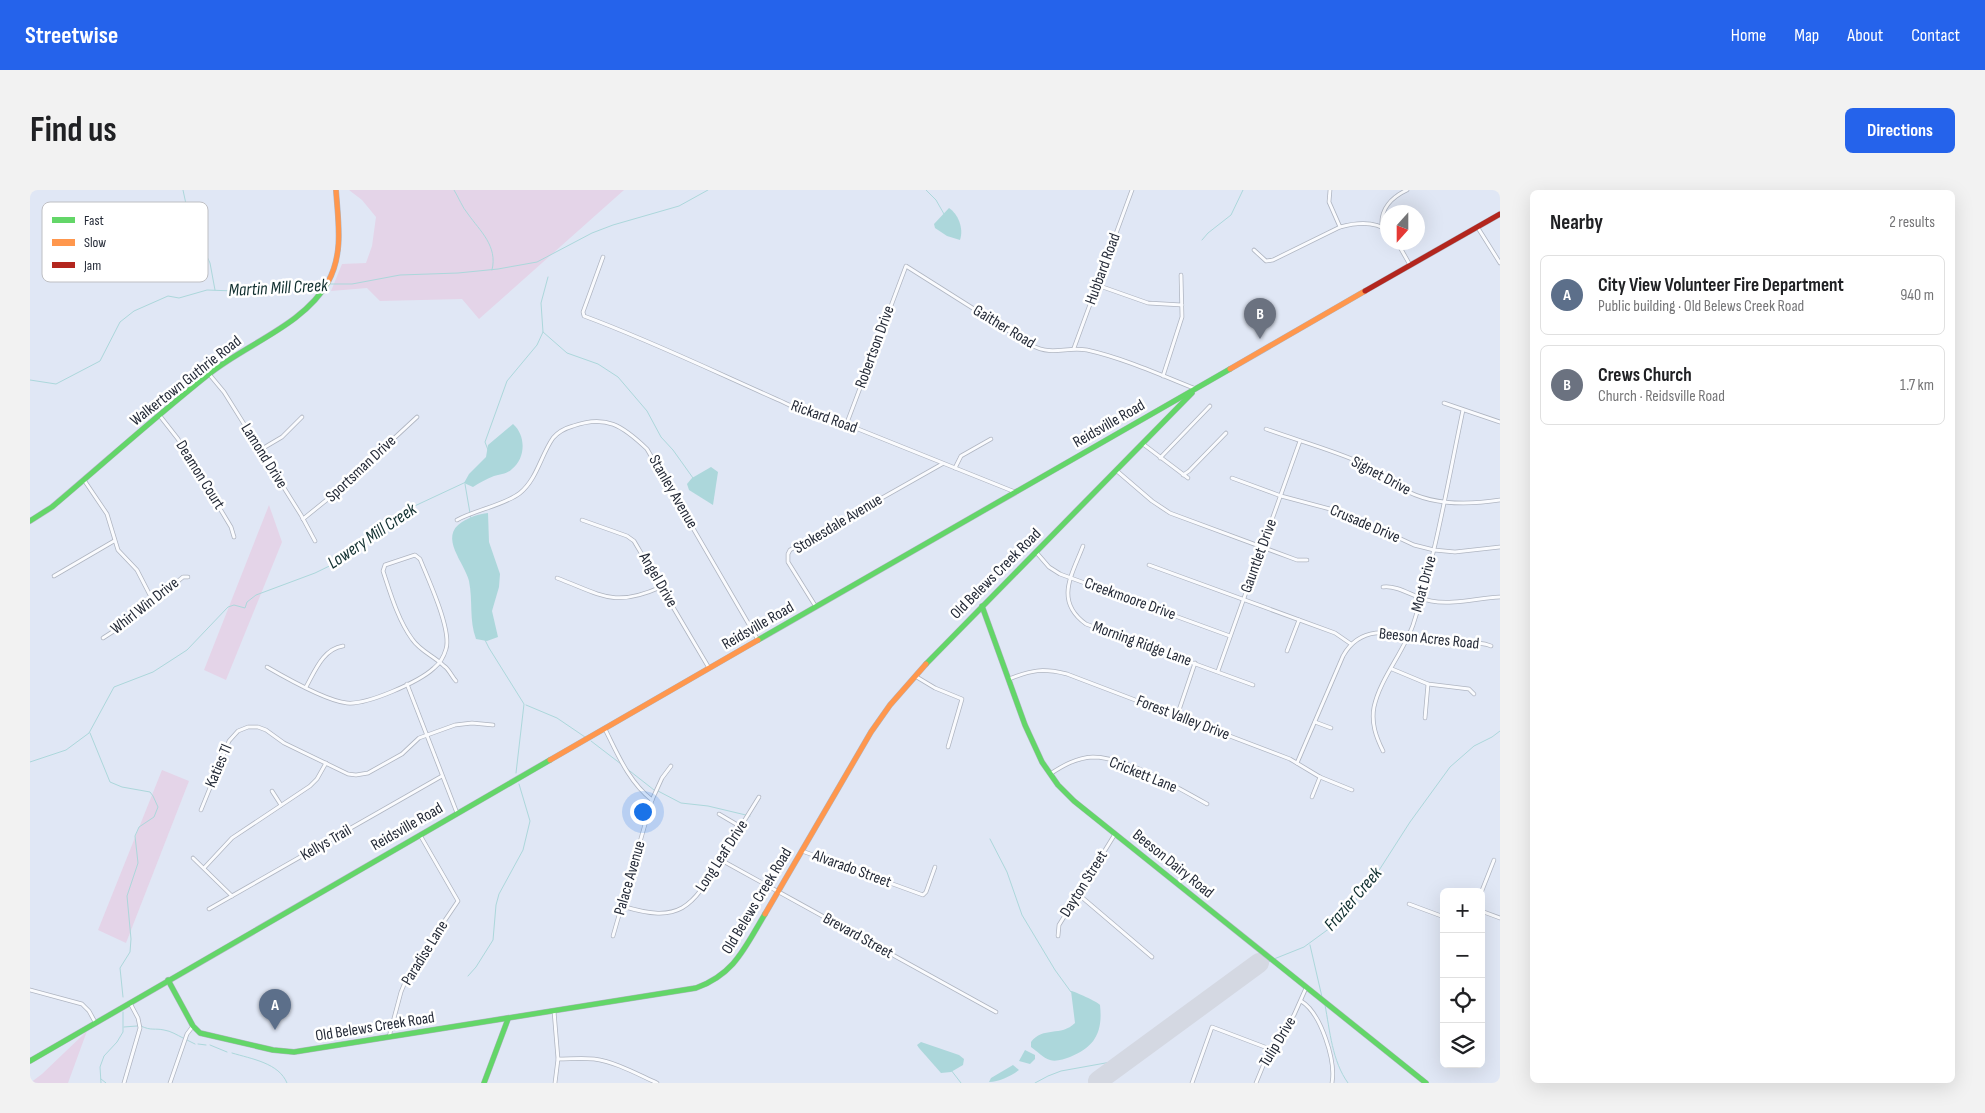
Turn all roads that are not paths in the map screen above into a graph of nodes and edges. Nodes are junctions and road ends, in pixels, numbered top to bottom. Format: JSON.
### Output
{"nodes":[{"id":1,"x":336,"y":190,"type":"edge"},
{"id":2,"x":1132,"y":190,"type":"edge"},
{"id":3,"x":1330,"y":190,"type":"edge"},
{"id":4,"x":1407,"y":190,"type":"edge"},
{"id":5,"x":1387,"y":205,"type":"edge"},
{"id":6,"x":1500,"y":214,"type":"edge"},
{"id":7,"x":1340,"y":227,"type":"junction"},
{"id":8,"x":1380,"y":227,"type":"edge"},
{"id":9,"x":1478,"y":227,"type":"junction"},
{"id":10,"x":1254,"y":250,"type":"dead end"},
{"id":11,"x":1402,"y":250,"type":"edge"},
{"id":12,"x":603,"y":257,"type":"dead end"},
{"id":13,"x":1500,"y":263,"type":"edge"},
{"id":14,"x":906,"y":266,"type":"joint"},
{"id":15,"x":1411,"y":266,"type":"junction"},
{"id":16,"x":1181,"y":275,"type":"dead end"},
{"id":17,"x":1097,"y":285,"type":"junction"},
{"id":18,"x":1182,"y":305,"type":"junction"},
{"id":19,"x":1074,"y":348,"type":"junction"},
{"id":20,"x":209,"y":374,"type":"junction"},
{"id":21,"x":1163,"y":376,"type":"junction"},
{"id":22,"x":1196,"y":389,"type":"junction"},
{"id":23,"x":1444,"y":403,"type":"dead end"},
{"id":24,"x":1210,"y":406,"type":"dead end"},
{"id":25,"x":1463,"y":410,"type":"junction"},
{"id":26,"x":160,"y":416,"type":"junction"},
{"id":27,"x":302,"y":417,"type":"dead end"},
{"id":28,"x":417,"y":417,"type":"dead end"},
{"id":29,"x":1500,"y":422,"type":"edge"},
{"id":30,"x":845,"y":428,"type":"junction"},
{"id":31,"x":1266,"y":429,"type":"dead end"},
{"id":32,"x":1226,"y":433,"type":"dead end"},
{"id":33,"x":991,"y":439,"type":"dead end"},
{"id":34,"x":1300,"y":441,"type":"junction"},
{"id":35,"x":1143,"y":444,"type":"junction"},
{"id":36,"x":260,"y":450,"type":"junction"},
{"id":37,"x":1160,"y":458,"type":"junction"},
{"id":38,"x":942,"y":463,"type":"junction"},
{"id":39,"x":955,"y":468,"type":"junction"},
{"id":40,"x":1117,"y":471,"type":"junction"},
{"id":41,"x":1183,"y":476,"type":"junction"},
{"id":42,"x":1188,"y":478,"type":"dead end"},
{"id":43,"x":1232,"y":478,"type":"dead end"},
{"id":44,"x":84,"y":480,"type":"junction"},
{"id":45,"x":1016,"y":492,"type":"junction"},
{"id":46,"x":1281,"y":496,"type":"junction"},
{"id":47,"x":1500,"y":500,"type":"edge"},
{"id":48,"x":1443,"y":501,"type":"junction"},
{"id":49,"x":303,"y":519,"type":"junction"},
{"id":50,"x":457,"y":520,"type":"dead end"},
{"id":51,"x":582,"y":520,"type":"dead end"},
{"id":52,"x":30,"y":521,"type":"edge"},
{"id":53,"x":234,"y":537,"type":"dead end"},
{"id":54,"x":314,"y":540,"type":"dead end"},
{"id":55,"x":114,"y":541,"type":"junction"},
{"id":56,"x":1083,"y":546,"type":"dead end"},
{"id":57,"x":1262,"y":547,"type":"junction"},
{"id":58,"x":1500,"y":547,"type":"edge"},
{"id":59,"x":1434,"y":550,"type":"junction"},
{"id":60,"x":1036,"y":552,"type":"junction"},
{"id":61,"x":1308,"y":560,"type":"dead end"},
{"id":62,"x":1149,"y":565,"type":"dead end"},
{"id":63,"x":54,"y":576,"type":"dead end"},
{"id":64,"x":188,"y":577,"type":"dead end"},
{"id":65,"x":557,"y":578,"type":"dead end"},
{"id":66,"x":1071,"y":578,"type":"junction"},
{"id":67,"x":661,"y":587,"type":"junction"},
{"id":68,"x":1383,"y":587,"type":"dead end"},
{"id":69,"x":1500,"y":597,"type":"edge"},
{"id":70,"x":1420,"y":598,"type":"junction"},
{"id":71,"x":1243,"y":599,"type":"junction"},
{"id":72,"x":153,"y":600,"type":"junction"},
{"id":73,"x":982,"y":606,"type":"junction"},
{"id":74,"x":816,"y":607,"type":"junction"},
{"id":75,"x":1299,"y":620,"type":"junction"},
{"id":76,"x":1230,"y":636,"type":"junction"},
{"id":77,"x":1408,"y":637,"type":"junction"},
{"id":78,"x":103,"y":638,"type":"dead end"},
{"id":79,"x":758,"y":640,"type":"junction"},
{"id":80,"x":1351,"y":644,"type":"junction"},
{"id":81,"x":343,"y":646,"type":"dead end"},
{"id":82,"x":1491,"y":646,"type":"dead end"},
{"id":83,"x":1287,"y":651,"type":"dead end"},
{"id":84,"x":439,"y":663,"type":"junction"},
{"id":85,"x":1196,"y":663,"type":"junction"},
{"id":86,"x":267,"y":667,"type":"dead end"},
{"id":87,"x":709,"y":669,"type":"junction"},
{"id":88,"x":1392,"y":669,"type":"junction"},
{"id":89,"x":1218,"y":672,"type":"junction"},
{"id":90,"x":915,"y":676,"type":"junction"},
{"id":91,"x":1008,"y":679,"type":"junction"},
{"id":92,"x":456,"y":681,"type":"dead end"},
{"id":93,"x":407,"y":684,"type":"junction"},
{"id":94,"x":1428,"y":684,"type":"junction"},
{"id":95,"x":1253,"y":685,"type":"dead end"},
{"id":96,"x":306,"y":687,"type":"junction"},
{"id":97,"x":1474,"y":694,"type":"dead end"},
{"id":98,"x":1177,"y":716,"type":"junction"},
{"id":99,"x":1425,"y":718,"type":"dead end"},
{"id":100,"x":1315,"y":722,"type":"junction"},
{"id":101,"x":493,"y":725,"type":"dead end"},
{"id":102,"x":605,"y":728,"type":"junction"},
{"id":103,"x":1332,"y":728,"type":"dead end"},
{"id":104,"x":427,"y":736,"type":"junction"},
{"id":105,"x":948,"y":747,"type":"dead end"},
{"id":106,"x":1383,"y":751,"type":"dead end"},
{"id":107,"x":326,"y":763,"type":"junction"},
{"id":108,"x":1297,"y":763,"type":"junction"},
{"id":109,"x":671,"y":766,"type":"dead end"},
{"id":110,"x":1050,"y":774,"type":"junction"},
{"id":111,"x":442,"y":776,"type":"junction"},
{"id":112,"x":1320,"y":777,"type":"junction"},
{"id":113,"x":1352,"y":790,"type":"dead end"},
{"id":114,"x":272,"y":791,"type":"dead end"},
{"id":115,"x":759,"y":797,"type":"dead end"},
{"id":116,"x":1312,"y":797,"type":"dead end"},
{"id":117,"x":652,"y":800,"type":"junction"},
{"id":118,"x":1207,"y":804,"type":"dead end"},
{"id":119,"x":281,"y":806,"type":"junction"},
{"id":120,"x":201,"y":810,"type":"dead end"},
{"id":121,"x":457,"y":813,"type":"junction"},
{"id":122,"x":720,"y":814,"type":"dead end"},
{"id":123,"x":741,"y":827,"type":"junction"},
{"id":124,"x":420,"y":834,"type":"junction"},
{"id":125,"x":1115,"y":834,"type":"junction"},
{"id":126,"x":802,"y":852,"type":"junction"},
{"id":127,"x":193,"y":858,"type":"dead end"},
{"id":128,"x":721,"y":860,"type":"junction"},
{"id":129,"x":1494,"y":860,"type":"dead end"},
{"id":130,"x":935,"y":867,"type":"dead end"},
{"id":131,"x":204,"y":868,"type":"junction"},
{"id":132,"x":1483,"y":888,"type":"edge"},
{"id":133,"x":778,"y":892,"type":"junction"},
{"id":134,"x":1078,"y":894,"type":"junction"},
{"id":135,"x":232,"y":896,"type":"junction"},
{"id":136,"x":1409,"y":904,"type":"dead end"},
{"id":137,"x":622,"y":906,"type":"junction"},
{"id":138,"x":209,"y":909,"type":"dead end"},
{"id":139,"x":1485,"y":913,"type":"edge"},
{"id":140,"x":1440,"y":916,"type":"edge"},
{"id":141,"x":1500,"y":918,"type":"edge"},
{"id":142,"x":613,"y":936,"type":"dead end"},
{"id":143,"x":1058,"y":936,"type":"dead end"},
{"id":144,"x":1152,"y":957,"type":"dead end"},
{"id":145,"x":168,"y":980,"type":"junction"},
{"id":146,"x":1306,"y":988,"type":"junction"},
{"id":147,"x":30,"y":990,"type":"edge"},
{"id":148,"x":1301,"y":1001,"type":"junction"},
{"id":149,"x":130,"y":1002,"type":"junction"},
{"id":150,"x":554,"y":1011,"type":"junction"},
{"id":151,"x":996,"y":1012,"type":"dead end"},
{"id":152,"x":508,"y":1019,"type":"junction"},
{"id":153,"x":95,"y":1022,"type":"junction"},
{"id":154,"x":193,"y":1026,"type":"junction"},
{"id":155,"x":389,"y":1037,"type":"junction"},
{"id":156,"x":1270,"y":1049,"type":"junction"},
{"id":157,"x":558,"y":1059,"type":"junction"},
{"id":158,"x":30,"y":1061,"type":"edge"},
{"id":159,"x":124,"y":1083,"type":"edge"},
{"id":160,"x":170,"y":1083,"type":"edge"},
{"id":161,"x":484,"y":1083,"type":"edge"},
{"id":162,"x":555,"y":1083,"type":"edge"},
{"id":163,"x":657,"y":1083,"type":"edge"},
{"id":164,"x":1192,"y":1083,"type":"edge"},
{"id":165,"x":1256,"y":1083,"type":"edge"},
{"id":166,"x":1332,"y":1083,"type":"edge"},
{"id":167,"x":1426,"y":1083,"type":"edge"}],
"edges":[{"from":1,"to":20,"type":"main road","name":"Walkertown Guthrie Road"},
{"from":2,"to":17,"type":"street","name":"Hubbard Road"},
{"from":3,"to":7,"type":"street"},
{"from":4,"to":5,"type":"street"},
{"from":6,"to":9,"type":"main road","name":"Reidsville Road"},
{"from":7,"to":8,"type":"street"},
{"from":7,"to":10,"type":"street"},
{"from":9,"to":13,"type":"street"},
{"from":9,"to":15,"type":"main road","name":"Reidsville Road"},
{"from":11,"to":15,"type":"street"},
{"from":12,"to":30,"type":"street","name":"Rickard Road"},
{"from":14,"to":19,"type":"street","name":"Gaither Road"},
{"from":14,"to":30,"type":"street","name":"Robertson Drive"},
{"from":15,"to":22,"type":"main road","name":"Reidsville Road"},
{"from":16,"to":18,"type":"street"},
{"from":17,"to":18,"type":"street"},
{"from":17,"to":19,"type":"street","name":"Hubbard Road"},
{"from":18,"to":21,"type":"street"},
{"from":19,"to":21,"type":"street","name":"Gaither Road"},
{"from":20,"to":26,"type":"main road","name":"Walkertown Guthrie Road"},
{"from":20,"to":36,"type":"street","name":"Lamond Drive"},
{"from":21,"to":22,"type":"street","name":"Gaither Road"},
{"from":22,"to":35,"type":"main road","name":"Old Belews Creek Road"},
{"from":22,"to":45,"type":"main road","name":"Reidsville Road"},
{"from":23,"to":25,"type":"street"},
{"from":24,"to":37,"type":"street"},
{"from":25,"to":29,"type":"street"},
{"from":25,"to":48,"type":"street","name":"Moat Drive"},
{"from":26,"to":44,"type":"main road","name":"Walkertown Guthrie Road"},
{"from":26,"to":53,"type":"street","name":"Deamon Court"},
{"from":27,"to":36,"type":"street"},
{"from":28,"to":49,"type":"street","name":"Sportsman Drive"},
{"from":30,"to":38,"type":"street","name":"Rickard Road"},
{"from":31,"to":34,"type":"street","name":"Signet Drive"},
{"from":32,"to":41,"type":"street"},
{"from":33,"to":39,"type":"street"},
{"from":34,"to":46,"type":"street","name":"Gauntlet Drive"},
{"from":34,"to":48,"type":"street","name":"Signet Drive"},
{"from":35,"to":37,"type":"street"},
{"from":35,"to":40,"type":"main road","name":"Old Belews Creek Road"},
{"from":36,"to":49,"type":"street","name":"Lamond Drive"},
{"from":37,"to":41,"type":"street"},
{"from":38,"to":39,"type":"street","name":"Rickard Road"},
{"from":38,"to":74,"type":"street","name":"Stokesdale Avenue"},
{"from":39,"to":45,"type":"street","name":"Rickard Road"},
{"from":40,"to":57,"type":"street"},
{"from":40,"to":60,"type":"main road","name":"Old Belews Creek Road"},
{"from":41,"to":42,"type":"street"},
{"from":43,"to":46,"type":"street","name":"Crusade Drive"},
{"from":44,"to":52,"type":"main road","name":"Walkertown Guthrie Road"},
{"from":44,"to":55,"type":"street"},
{"from":45,"to":74,"type":"main road","name":"Reidsville Road"},
{"from":46,"to":57,"type":"street","name":"Gauntlet Drive"},
{"from":46,"to":59,"type":"street","name":"Crusade Drive"},
{"from":47,"to":48,"type":"street","name":"Signet Drive"},
{"from":48,"to":59,"type":"street","name":"Moat Drive"},
{"from":49,"to":54,"type":"street","name":"Lamond Drive"},
{"from":50,"to":79,"type":"street","name":"Stanley Avenue"},
{"from":51,"to":67,"type":"street","name":"Angel Drive"},
{"from":55,"to":63,"type":"street"},
{"from":55,"to":72,"type":"street"},
{"from":56,"to":66,"type":"street","name":"Morning Ridge Lane"},
{"from":57,"to":61,"type":"street"},
{"from":57,"to":71,"type":"street","name":"Gauntlet Drive"},
{"from":58,"to":59,"type":"street","name":"Crusade Drive"},
{"from":59,"to":70,"type":"street","name":"Moat Drive"},
{"from":60,"to":66,"type":"street","name":"Creekmoore Drive"},
{"from":60,"to":73,"type":"main road","name":"Old Belews Creek Road"},
{"from":62,"to":71,"type":"street"},
{"from":64,"to":72,"type":"street","name":"Whirl Win Drive"},
{"from":65,"to":67,"type":"street"},
{"from":66,"to":76,"type":"street","name":"Creekmoore Drive"},
{"from":66,"to":85,"type":"street","name":"Morning Ridge Lane"},
{"from":67,"to":87,"type":"street","name":"Angel Drive"},
{"from":68,"to":70,"type":"street"},
{"from":69,"to":70,"type":"street"},
{"from":70,"to":77,"type":"street","name":"Moat Drive"},
{"from":71,"to":75,"type":"street"},
{"from":71,"to":76,"type":"street","name":"Gauntlet Drive"},
{"from":72,"to":78,"type":"street","name":"Whirl Win Drive"},
{"from":73,"to":90,"type":"main road","name":"Old Belews Creek Road"},
{"from":73,"to":91,"type":"main road","name":"Beeson Dairy Road"},
{"from":74,"to":79,"type":"main road","name":"Reidsville Road"},
{"from":75,"to":80,"type":"street"},
{"from":75,"to":83,"type":"street"},
{"from":76,"to":89,"type":"street","name":"Gauntlet Drive"},
{"from":77,"to":80,"type":"street","name":"Beeson Acres Road"},
{"from":77,"to":82,"type":"street","name":"Beeson Acres Road"},
{"from":77,"to":88,"type":"street","name":"Moat Drive"},
{"from":79,"to":87,"type":"main road","name":"Reidsville Road"},
{"from":80,"to":100,"type":"street"},
{"from":81,"to":96,"type":"street"},
{"from":84,"to":84,"type":"street"},
{"from":84,"to":92,"type":"street"},
{"from":84,"to":93,"type":"street"},
{"from":85,"to":89,"type":"street","name":"Morning Ridge Lane"},
{"from":85,"to":98,"type":"street"},
{"from":86,"to":96,"type":"street"},
{"from":87,"to":102,"type":"main road","name":"Reidsville Road"},
{"from":88,"to":94,"type":"street"},
{"from":88,"to":106,"type":"street","name":"Moat Drive"},
{"from":89,"to":95,"type":"street","name":"Morning Ridge Lane"},
{"from":90,"to":105,"type":"street"},
{"from":90,"to":126,"type":"main road","name":"Old Belews Creek Road"},
{"from":91,"to":98,"type":"street","name":"Forest Valley Drive"},
{"from":91,"to":110,"type":"main road","name":"Beeson Dairy Road"},
{"from":93,"to":96,"type":"street"},
{"from":93,"to":104,"type":"street"},
{"from":94,"to":97,"type":"street"},
{"from":94,"to":99,"type":"street"},
{"from":98,"to":108,"type":"street","name":"Forest Valley Drive"},
{"from":100,"to":103,"type":"street"},
{"from":100,"to":108,"type":"street"},
{"from":101,"to":104,"type":"street","name":"Katies Tl"},
{"from":102,"to":117,"type":"street"},
{"from":102,"to":121,"type":"main road","name":"Reidsville Road"},
{"from":104,"to":107,"type":"street","name":"Katies Tl"},
{"from":104,"to":111,"type":"street"},
{"from":107,"to":119,"type":"street"},
{"from":107,"to":120,"type":"street","name":"Katies Tl"},
{"from":108,"to":112,"type":"street","name":"Forest Valley Drive"},
{"from":109,"to":117,"type":"street","name":"Palace Avenue"},
{"from":110,"to":118,"type":"street","name":"Crickett Lane"},
{"from":110,"to":125,"type":"main road","name":"Beeson Dairy Road"},
{"from":111,"to":121,"type":"street"},
{"from":111,"to":135,"type":"street","name":"Kellys Trail"},
{"from":112,"to":113,"type":"street","name":"Forest Valley Drive"},
{"from":112,"to":116,"type":"street"},
{"from":114,"to":119,"type":"street"},
{"from":115,"to":123,"type":"street","name":"Long Leaf Drive"},
{"from":117,"to":137,"type":"street","name":"Palace Avenue"},
{"from":119,"to":131,"type":"street"},
{"from":121,"to":124,"type":"main road","name":"Reidsville Road"},
{"from":122,"to":123,"type":"street"},
{"from":123,"to":128,"type":"street","name":"Long Leaf Drive"},
{"from":124,"to":145,"type":"main road","name":"Reidsville Road"},
{"from":124,"to":155,"type":"street","name":"Paradise Lane"},
{"from":125,"to":134,"type":"street","name":"Dayton Street"},
{"from":125,"to":146,"type":"main road","name":"Beeson Dairy Road"},
{"from":126,"to":130,"type":"street","name":"Alvarado Street"},
{"from":126,"to":133,"type":"main road","name":"Old Belews Creek Road"},
{"from":127,"to":131,"type":"street"},
{"from":128,"to":133,"type":"street","name":"Brevard Street"},
{"from":128,"to":137,"type":"street","name":"Long Leaf Drive"},
{"from":129,"to":132,"type":"street"},
{"from":131,"to":135,"type":"street"},
{"from":133,"to":150,"type":"main road","name":"Old Belews Creek Road"},
{"from":133,"to":151,"type":"street","name":"Brevard Street"},
{"from":134,"to":143,"type":"street","name":"Dayton Street"},
{"from":134,"to":144,"type":"street"},
{"from":135,"to":138,"type":"street","name":"Kellys Trail"},
{"from":136,"to":140,"type":"street"},
{"from":137,"to":142,"type":"street","name":"Palace Avenue"},
{"from":139,"to":141,"type":"street"},
{"from":145,"to":149,"type":"main road","name":"Reidsville Road"},
{"from":145,"to":154,"type":"main road"},
{"from":146,"to":148,"type":"street","name":"Tulip Drive"},
{"from":146,"to":167,"type":"main road","name":"Beeson Dairy Road"},
{"from":147,"to":153,"type":"street"},
{"from":148,"to":156,"type":"street","name":"Tulip Drive"},
{"from":148,"to":166,"type":"street"},
{"from":149,"to":153,"type":"main road","name":"Reidsville Road"},
{"from":149,"to":159,"type":"street"},
{"from":150,"to":152,"type":"main road","name":"Old Belews Creek Road"},
{"from":150,"to":157,"type":"street"},
{"from":152,"to":155,"type":"main road","name":"Old Belews Creek Road"},
{"from":152,"to":161,"type":"main road"},
{"from":153,"to":158,"type":"main road","name":"Reidsville Road"},
{"from":154,"to":155,"type":"main road","name":"Old Belews Creek Road"},
{"from":154,"to":160,"type":"street"},
{"from":156,"to":164,"type":"street"},
{"from":156,"to":165,"type":"street","name":"Tulip Drive"},
{"from":157,"to":162,"type":"street"},
{"from":157,"to":163,"type":"street"}]}
